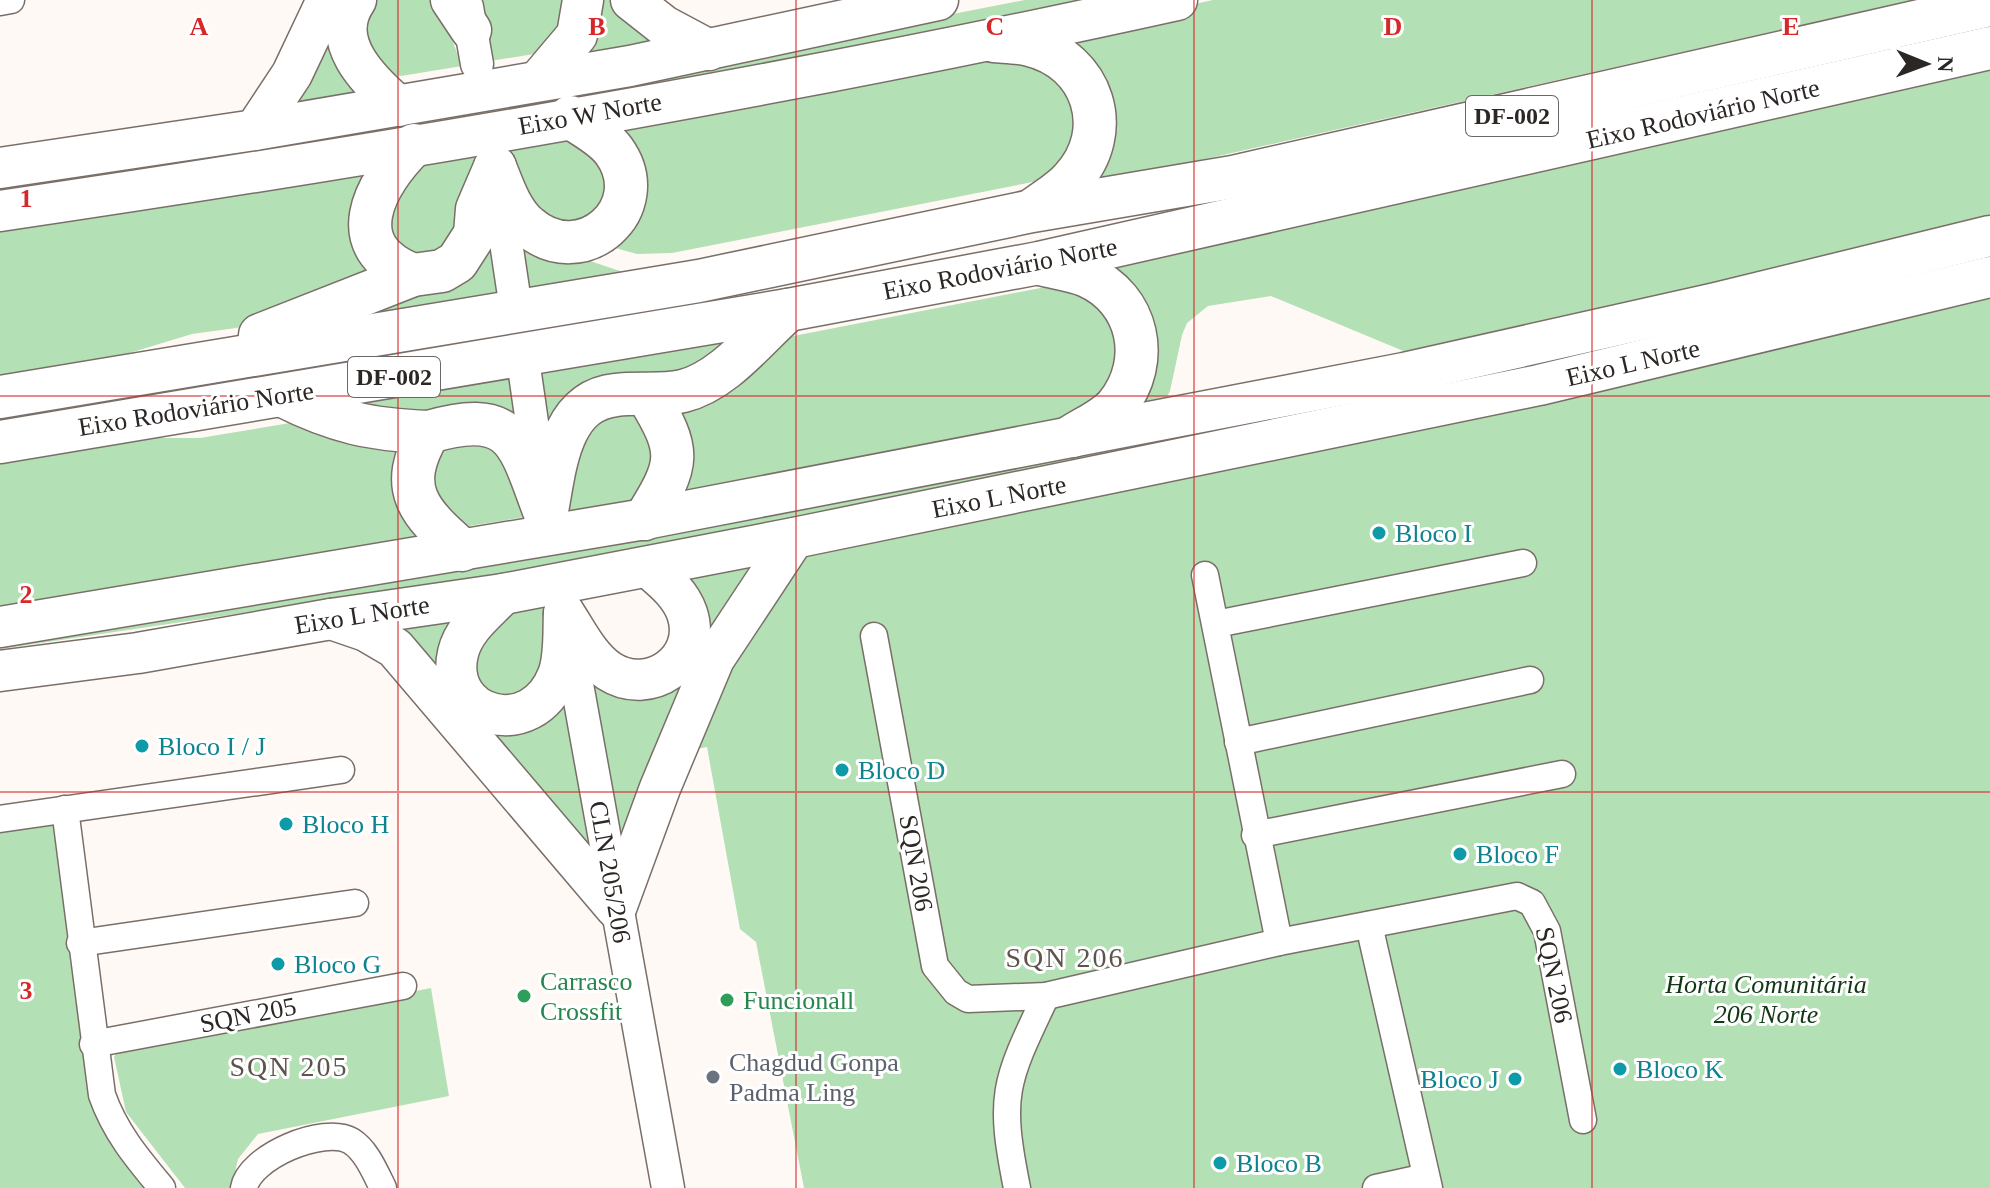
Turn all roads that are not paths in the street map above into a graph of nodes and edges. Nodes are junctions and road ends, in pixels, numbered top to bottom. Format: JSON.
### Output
{"nodes":[{"id":1,"x":11,"y":0,"type":"edge"},
{"id":2,"x":327,"y":0,"type":"edge"},
{"id":3,"x":356,"y":0,"type":"edge"},
{"id":4,"x":583,"y":0,"type":"edge"},
{"id":5,"x":631,"y":0,"type":"edge"},
{"id":6,"x":938,"y":0,"type":"edge"},
{"id":7,"x":1177,"y":0,"type":"edge"},
{"id":8,"x":0,"y":2,"type":"edge"},
{"id":9,"x":1990,"y":5,"type":"edge"},
{"id":10,"x":994,"y":41,"type":"junction"},
{"id":11,"x":1990,"y":48,"type":"edge"},
{"id":12,"x":709,"y":50,"type":"junction"},
{"id":13,"x":539,"y":80,"type":"junction"},
{"id":14,"x":398,"y":106,"type":"junction"},
{"id":15,"x":570,"y":117,"type":"junction"},
{"id":16,"x":255,"y":130,"type":"junction"},
{"id":17,"x":414,"y":145,"type":"junction"},
{"id":18,"x":494,"y":156,"type":"junction"},
{"id":19,"x":0,"y":168,"type":"edge"},
{"id":20,"x":0,"y":211,"type":"edge"},
{"id":21,"x":1032,"y":211,"type":"junction"},
{"id":22,"x":1990,"y":236,"type":"edge"},
{"id":23,"x":580,"y":243,"type":"junction"},
{"id":24,"x":1039,"y":263,"type":"junction"},
{"id":25,"x":413,"y":275,"type":"junction"},
{"id":26,"x":1990,"y":277,"type":"edge"},
{"id":27,"x":699,"y":281,"type":"junction"},
{"id":28,"x":513,"y":289,"type":"dead end"},
{"id":29,"x":788,"y":310,"type":"junction"},
{"id":30,"x":186,"y":364,"type":"junction"},
{"id":31,"x":525,"y":374,"type":"dead end"},
{"id":32,"x":647,"y":395,"type":"junction"},
{"id":33,"x":283,"y":396,"type":"junction"},
{"id":34,"x":0,"y":397,"type":"edge"},
{"id":35,"x":429,"y":432,"type":"junction"},
{"id":36,"x":1072,"y":436,"type":"junction"},
{"id":37,"x":0,"y":442,"type":"edge"},
{"id":38,"x":546,"y":518,"type":"junction"},
{"id":39,"x":645,"y":519,"type":"junction"},
{"id":40,"x":794,"y":538,"type":"junction"},
{"id":41,"x":462,"y":550,"type":"junction"},
{"id":42,"x":1523,"y":563,"type":"dead end"},
{"id":43,"x":648,"y":567,"type":"junction"},
{"id":44,"x":1205,"y":575,"type":"dead end"},
{"id":45,"x":503,"y":594,"type":"junction"},
{"id":46,"x":563,"y":608,"type":"junction"},
{"id":47,"x":331,"y":619,"type":"junction"},
{"id":48,"x":1216,"y":624,"type":"junction"},
{"id":49,"x":0,"y":627,"type":"edge"},
{"id":50,"x":874,"y":636,"type":"dead end"},
{"id":51,"x":0,"y":671,"type":"edge"},
{"id":52,"x":1530,"y":680,"type":"dead end"},
{"id":53,"x":1238,"y":742,"type":"junction"},
{"id":54,"x":341,"y":770,"type":"dead end"},
{"id":55,"x":1562,"y":774,"type":"dead end"},
{"id":56,"x":65,"y":809,"type":"junction"},
{"id":57,"x":0,"y":819,"type":"edge"},
{"id":58,"x":1255,"y":835,"type":"junction"},
{"id":59,"x":355,"y":903,"type":"dead end"},
{"id":60,"x":616,"y":908,"type":"junction"},
{"id":61,"x":1369,"y":925,"type":"junction"},
{"id":62,"x":1279,"y":942,"type":"junction"},
{"id":63,"x":80,"y":943,"type":"junction"},
{"id":64,"x":403,"y":986,"type":"dead end"},
{"id":65,"x":1046,"y":996,"type":"junction"},
{"id":66,"x":93,"y":1044,"type":"junction"},
{"id":67,"x":1583,"y":1120,"type":"dead end"},
{"id":68,"x":1427,"y":1182,"type":"edge"},
{"id":69,"x":162,"y":1188,"type":"edge"},
{"id":70,"x":244,"y":1188,"type":"edge"},
{"id":71,"x":383,"y":1188,"type":"edge"},
{"id":72,"x":668,"y":1188,"type":"edge"},
{"id":73,"x":1017,"y":1188,"type":"edge"},
{"id":74,"x":1376,"y":1188,"type":"edge"}],
"edges":[{"from":1,"to":8,"type":"street"},
{"from":2,"to":16,"type":"main road"},
{"from":3,"to":14,"type":"main road"},
{"from":4,"to":13,"type":"main road"},
{"from":5,"to":12,"type":"main road"},
{"from":6,"to":12,"type":"main road","name":"Eixo W Norte"},
{"from":7,"to":10,"type":"main road","name":"Eixo W Norte"},
{"from":9,"to":21,"type":"highway","name":"Eixo Rodoviário Norte","number":"DF-002"},
{"from":10,"to":15,"type":"main road","name":"Eixo W Norte"},
{"from":10,"to":21,"type":"highway"},
{"from":11,"to":24,"type":"highway","name":"Eixo Rodoviário Norte","number":"DF-002"},
{"from":12,"to":13,"type":"main road","name":"Eixo W Norte"},
{"from":13,"to":14,"type":"main road","name":"Eixo W Norte"},
{"from":14,"to":16,"type":"main road","name":"Eixo W Norte"},
{"from":15,"to":17,"type":"main road","name":"Eixo W Norte"},
{"from":15,"to":23,"type":"highway"},
{"from":16,"to":19,"type":"main road","name":"Eixo W Norte"},
{"from":17,"to":20,"type":"main road","name":"Eixo W Norte"},
{"from":17,"to":25,"type":"highway"},
{"from":18,"to":23,"type":"highway"},
{"from":18,"to":25,"type":"highway"},
{"from":18,"to":28,"type":"street"},
{"from":21,"to":27,"type":"highway","name":"Eixo Rodoviário Norte","number":"DF-002"},
{"from":22,"to":36,"type":"main road","name":"Eixo L Norte"},
{"from":23,"to":27,"type":"highway"},
{"from":24,"to":29,"type":"highway","name":"Eixo Rodoviário Norte","number":"DF-002"},
{"from":24,"to":36,"type":"highway"},
{"from":25,"to":30,"type":"highway"},
{"from":26,"to":40,"type":"main road","name":"Eixo L Norte"},
{"from":27,"to":30,"type":"highway","name":"Eixo Rodoviário Norte","number":"DF-002"},
{"from":29,"to":32,"type":"highway"},
{"from":29,"to":33,"type":"highway","name":"Eixo Rodoviário Norte","number":"DF-002"},
{"from":30,"to":34,"type":"highway","name":"Eixo Rodoviário Norte","number":"DF-002"},
{"from":31,"to":38,"type":"street"},
{"from":32,"to":38,"type":"highway"},
{"from":32,"to":39,"type":"highway"},
{"from":33,"to":35,"type":"highway"},
{"from":33,"to":37,"type":"highway","name":"Eixo Rodoviário Norte","number":"DF-002"},
{"from":35,"to":38,"type":"highway"},
{"from":35,"to":41,"type":"highway"},
{"from":36,"to":39,"type":"main road","name":"Eixo L Norte"},
{"from":39,"to":41,"type":"main road","name":"Eixo L Norte"},
{"from":40,"to":43,"type":"main road","name":"Eixo L Norte"},
{"from":40,"to":60,"type":"main road"},
{"from":41,"to":49,"type":"main road","name":"Eixo L Norte"},
{"from":42,"to":48,"type":"street"},
{"from":43,"to":45,"type":"main road","name":"Eixo L Norte"},
{"from":43,"to":46,"type":"main road"},
{"from":44,"to":48,"type":"street"},
{"from":45,"to":46,"type":"main road"},
{"from":45,"to":47,"type":"main road","name":"Eixo L Norte"},
{"from":46,"to":60,"type":"street","name":"CLN 205/206"},
{"from":47,"to":51,"type":"main road","name":"Eixo L Norte"},
{"from":47,"to":60,"type":"main road"},
{"from":48,"to":53,"type":"street"},
{"from":50,"to":65,"type":"street","name":"SQN 206"},
{"from":52,"to":53,"type":"street"},
{"from":53,"to":58,"type":"street"},
{"from":54,"to":56,"type":"street"},
{"from":55,"to":58,"type":"street"},
{"from":56,"to":57,"type":"street"},
{"from":56,"to":63,"type":"street"},
{"from":58,"to":62,"type":"street"},
{"from":59,"to":63,"type":"street"},
{"from":60,"to":72,"type":"street","name":"CLN 205/206"},
{"from":61,"to":62,"type":"street","name":"SQN 206"},
{"from":61,"to":67,"type":"street","name":"SQN 206"},
{"from":61,"to":68,"type":"street"},
{"from":62,"to":65,"type":"street","name":"SQN 206"},
{"from":63,"to":66,"type":"street"},
{"from":64,"to":66,"type":"street","name":"SQN 205"},
{"from":65,"to":73,"type":"street"},
{"from":66,"to":69,"type":"street"},
{"from":68,"to":74,"type":"street"},
{"from":70,"to":71,"type":"street"}]}
